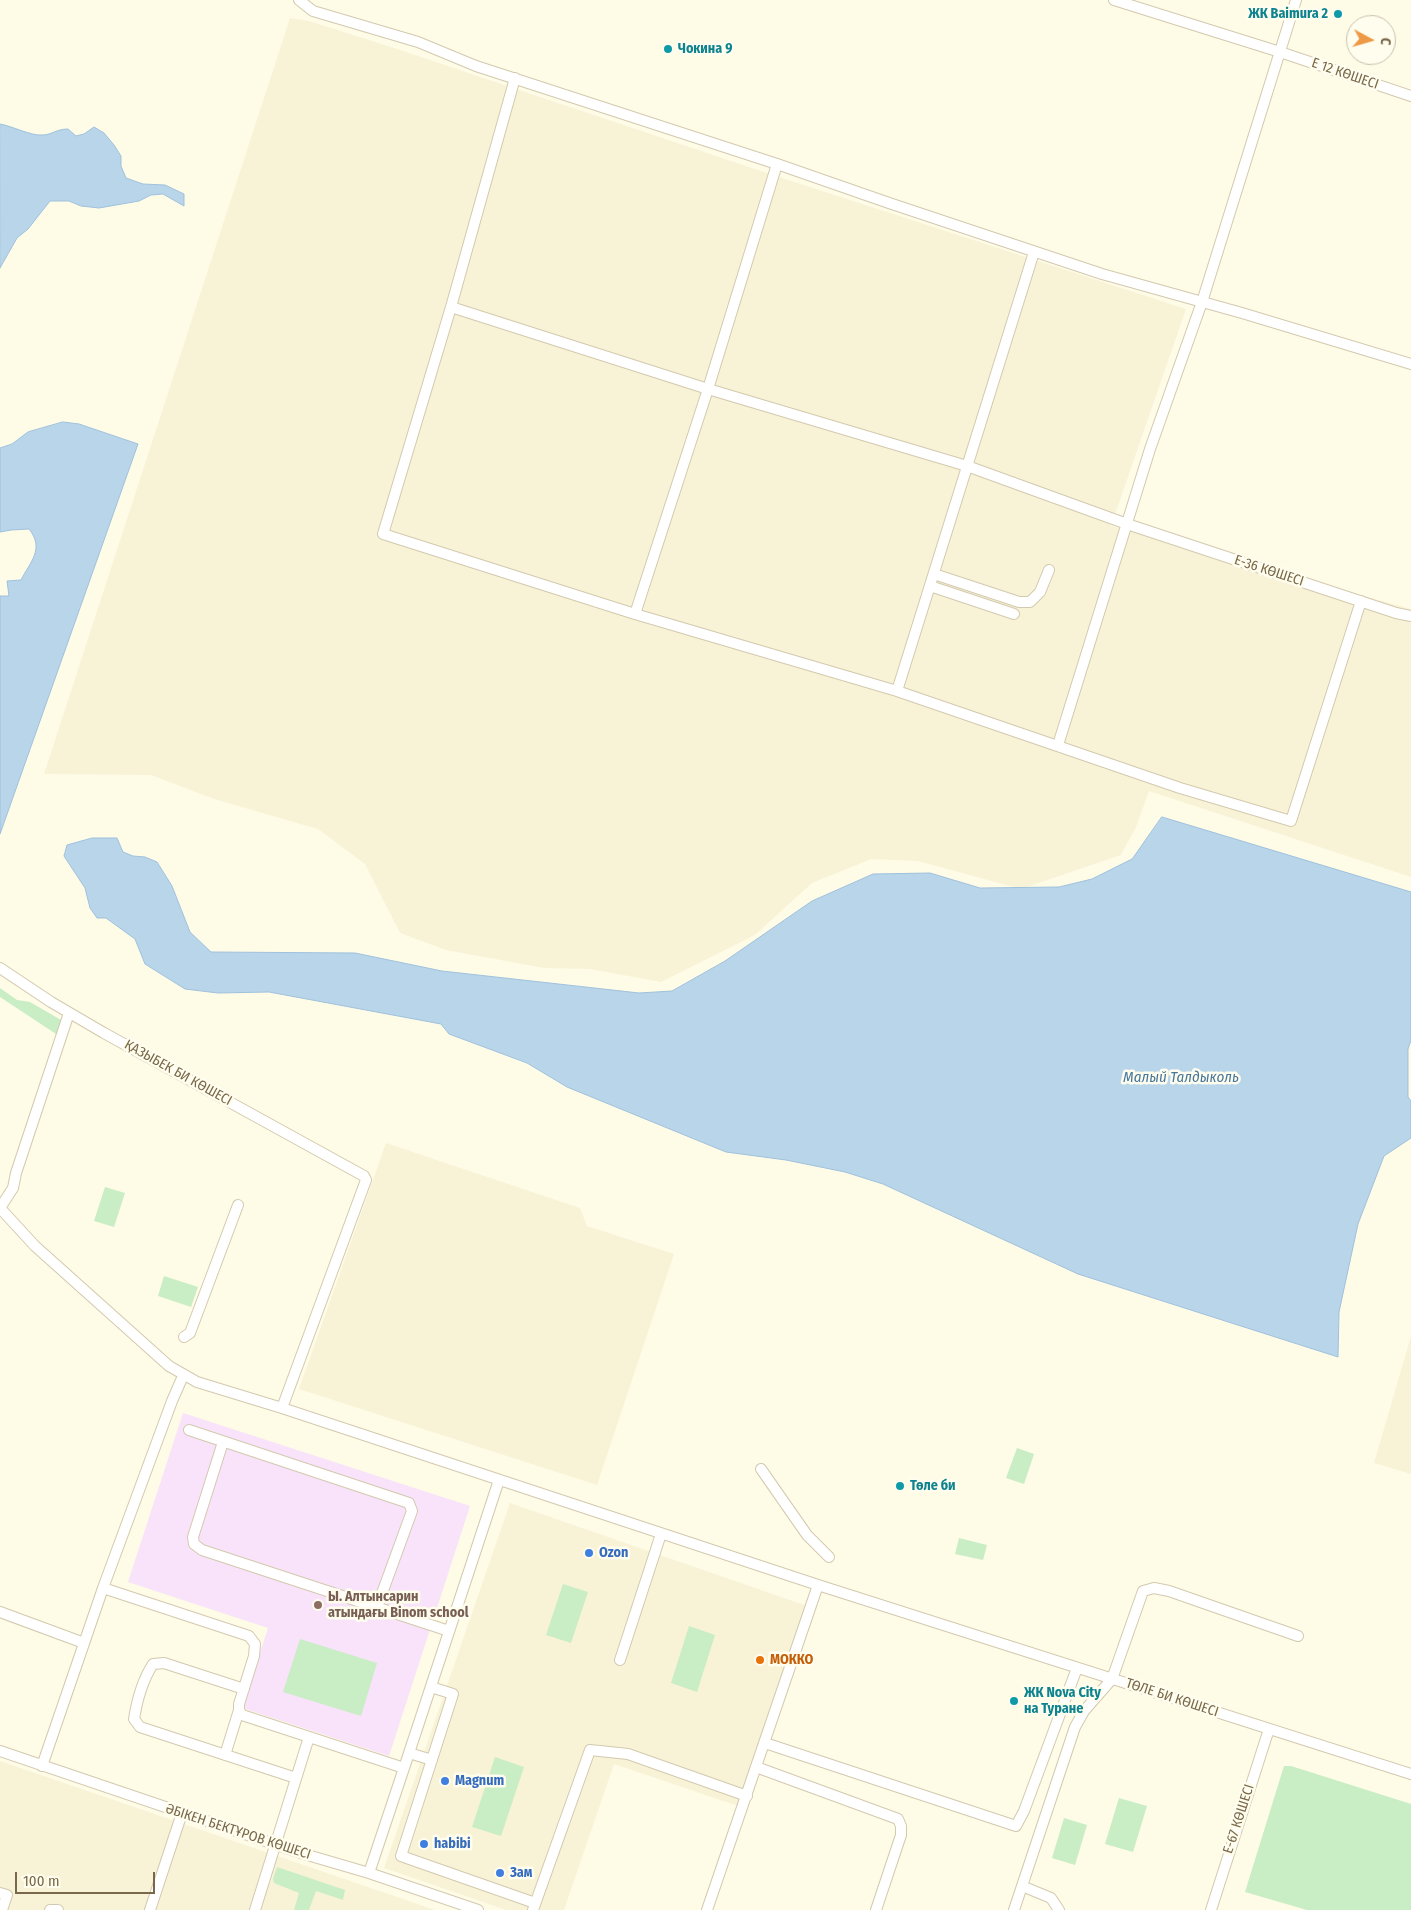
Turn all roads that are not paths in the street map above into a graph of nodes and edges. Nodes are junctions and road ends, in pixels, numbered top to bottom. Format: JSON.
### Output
{"nodes":[{"id":1,"x":299,"y":0,"type":"edge"},
{"id":2,"x":1114,"y":0,"type":"edge"},
{"id":3,"x":1296,"y":0,"type":"edge"},
{"id":4,"x":1280,"y":52,"type":"junction"},
{"id":5,"x":515,"y":78,"type":"junction"},
{"id":6,"x":1411,"y":96,"type":"edge"},
{"id":7,"x":777,"y":164,"type":"junction"},
{"id":8,"x":1034,"y":252,"type":"junction"},
{"id":9,"x":1202,"y":302,"type":"junction"},
{"id":10,"x":452,"y":307,"type":"junction"},
{"id":11,"x":1411,"y":364,"type":"edge"},
{"id":12,"x":708,"y":389,"type":"junction"},
{"id":13,"x":967,"y":466,"type":"junction"},
{"id":14,"x":1127,"y":524,"type":"junction"},
{"id":15,"x":1048,"y":570,"type":"dead end"},
{"id":16,"x":934,"y":574,"type":"junction"},
{"id":17,"x":930,"y":586,"type":"junction"},
{"id":18,"x":1361,"y":601,"type":"junction"},
{"id":19,"x":635,"y":614,"type":"junction"},
{"id":20,"x":1014,"y":614,"type":"dead end"},
{"id":21,"x":1411,"y":616,"type":"edge"},
{"id":22,"x":897,"y":691,"type":"junction"},
{"id":23,"x":1058,"y":745,"type":"junction"},
{"id":24,"x":0,"y":968,"type":"edge"},
{"id":25,"x":69,"y":1012,"type":"junction"},
{"id":26,"x":238,"y":1205,"type":"dead end"},
{"id":27,"x":0,"y":1208,"type":"edge"},
{"id":28,"x":184,"y":1337,"type":"dead end"},
{"id":29,"x":183,"y":1376,"type":"junction"},
{"id":30,"x":282,"y":1408,"type":"junction"},
{"id":31,"x":189,"y":1430,"type":"dead end"},
{"id":32,"x":223,"y":1442,"type":"junction"},
{"id":33,"x":761,"y":1468,"type":"dead end"},
{"id":34,"x":499,"y":1480,"type":"junction"},
{"id":35,"x":661,"y":1534,"type":"junction"},
{"id":36,"x":829,"y":1557,"type":"dead end"},
{"id":37,"x":818,"y":1586,"type":"junction"},
{"id":38,"x":103,"y":1588,"type":"junction"},
{"id":39,"x":377,"y":1607,"type":"junction"},
{"id":40,"x":0,"y":1612,"type":"edge"},
{"id":41,"x":449,"y":1631,"type":"junction"},
{"id":42,"x":1298,"y":1636,"type":"dead end"},
{"id":43,"x":84,"y":1643,"type":"junction"},
{"id":44,"x":620,"y":1660,"type":"dead end"},
{"id":45,"x":1076,"y":1668,"type":"junction"},
{"id":46,"x":1112,"y":1679,"type":"junction"},
{"id":47,"x":431,"y":1687,"type":"junction"},
{"id":48,"x":244,"y":1690,"type":"junction"},
{"id":49,"x":239,"y":1710,"type":"junction"},
{"id":50,"x":1269,"y":1729,"type":"junction"},
{"id":51,"x":309,"y":1737,"type":"junction"},
{"id":52,"x":764,"y":1743,"type":"junction"},
{"id":53,"x":0,"y":1751,"type":"edge"},
{"id":54,"x":409,"y":1753,"type":"junction"},
{"id":55,"x":225,"y":1754,"type":"junction"},
{"id":56,"x":432,"y":1760,"type":"junction"},
{"id":57,"x":42,"y":1766,"type":"junction"},
{"id":58,"x":756,"y":1767,"type":"junction"},
{"id":59,"x":404,"y":1768,"type":"junction"},
{"id":60,"x":1411,"y":1774,"type":"edge"},
{"id":61,"x":296,"y":1778,"type":"junction"},
{"id":62,"x":747,"y":1796,"type":"junction"},
{"id":63,"x":182,"y":1814,"type":"junction"},
{"id":64,"x":276,"y":1844,"type":"junction"},
{"id":65,"x":369,"y":1874,"type":"junction"},
{"id":66,"x":1022,"y":1886,"type":"junction"},
{"id":67,"x":0,"y":1893,"type":"edge"},
{"id":68,"x":534,"y":1906,"type":"edge"},
{"id":69,"x":2,"y":1910,"type":"edge"},
{"id":70,"x":50,"y":1910,"type":"edge"},
{"id":71,"x":58,"y":1910,"type":"edge"},
{"id":72,"x":150,"y":1910,"type":"edge"},
{"id":73,"x":255,"y":1910,"type":"edge"},
{"id":74,"x":478,"y":1910,"type":"edge"},
{"id":75,"x":707,"y":1910,"type":"edge"},
{"id":76,"x":876,"y":1910,"type":"edge"},
{"id":77,"x":1014,"y":1910,"type":"edge"},
{"id":78,"x":1059,"y":1910,"type":"edge"},
{"id":79,"x":1211,"y":1910,"type":"edge"}],
"edges":[{"from":1,"to":5,"type":"street"},
{"from":2,"to":4,"type":"street","name":"Е 12 КӨШЕСІ"},
{"from":3,"to":4,"type":"street"},
{"from":4,"to":6,"type":"street","name":"Е 12 КӨШЕСІ"},
{"from":4,"to":9,"type":"street"},
{"from":5,"to":7,"type":"street"},
{"from":5,"to":10,"type":"street"},
{"from":7,"to":8,"type":"street"},
{"from":7,"to":12,"type":"street"},
{"from":8,"to":9,"type":"street"},
{"from":8,"to":13,"type":"street"},
{"from":9,"to":11,"type":"street"},
{"from":9,"to":14,"type":"street"},
{"from":10,"to":12,"type":"street","name":"Е-36 КӨШЕСІ"},
{"from":10,"to":19,"type":"street"},
{"from":12,"to":13,"type":"street","name":"Е-36 КӨШЕСІ"},
{"from":12,"to":19,"type":"street"},
{"from":13,"to":14,"type":"street","name":"Е-36 КӨШЕСІ"},
{"from":13,"to":16,"type":"street"},
{"from":14,"to":18,"type":"street","name":"Е-36 КӨШЕСІ"},
{"from":14,"to":23,"type":"street"},
{"from":15,"to":16,"type":"street"},
{"from":16,"to":17,"type":"street"},
{"from":17,"to":20,"type":"street"},
{"from":17,"to":22,"type":"street"},
{"from":18,"to":21,"type":"street","name":"Е-36 КӨШЕСІ"},
{"from":18,"to":23,"type":"street"},
{"from":19,"to":22,"type":"street"},
{"from":22,"to":23,"type":"street"},
{"from":24,"to":25,"type":"street","name":"ҚАЗЫБЕК БИ КӨШЕСІ"},
{"from":25,"to":27,"type":"street"},
{"from":25,"to":30,"type":"street","name":"ҚАЗЫБЕК БИ КӨШЕСІ"},
{"from":26,"to":28,"type":"street"},
{"from":27,"to":29,"type":"street","name":"ТӨЛЕ БИ КӨШЕСІ"},
{"from":29,"to":30,"type":"street","name":"ТӨЛЕ БИ КӨШЕСІ"},
{"from":29,"to":38,"type":"street"},
{"from":30,"to":34,"type":"street","name":"ТӨЛЕ БИ КӨШЕСІ"},
{"from":31,"to":32,"type":"street"},
{"from":32,"to":39,"type":"street"},
{"from":32,"to":39,"type":"street"},
{"from":33,"to":36,"type":"street"},
{"from":34,"to":35,"type":"street","name":"ТӨЛЕ БИ КӨШЕСІ"},
{"from":34,"to":41,"type":"street"},
{"from":35,"to":37,"type":"street","name":"ТӨЛЕ БИ КӨШЕСІ"},
{"from":35,"to":44,"type":"street"},
{"from":37,"to":45,"type":"street","name":"ТӨЛЕ БИ КӨШЕСІ"},
{"from":37,"to":52,"type":"street"},
{"from":38,"to":43,"type":"street"},
{"from":38,"to":48,"type":"street"},
{"from":39,"to":41,"type":"street"},
{"from":40,"to":43,"type":"street"},
{"from":41,"to":47,"type":"street"},
{"from":42,"to":46,"type":"street"},
{"from":43,"to":57,"type":"street"},
{"from":45,"to":46,"type":"street","name":"ТӨЛЕ БИ КӨШЕСІ"},
{"from":45,"to":52,"type":"street"},
{"from":46,"to":50,"type":"street","name":"ТӨЛЕ БИ КӨШЕСІ"},
{"from":46,"to":66,"type":"street"},
{"from":47,"to":54,"type":"street"},
{"from":47,"to":56,"type":"street"},
{"from":48,"to":49,"type":"street"},
{"from":48,"to":55,"type":"street"},
{"from":49,"to":51,"type":"street"},
{"from":49,"to":55,"type":"street"},
{"from":50,"to":60,"type":"street","name":"ТӨЛЕ БИ КӨШЕСІ"},
{"from":50,"to":79,"type":"street","name":"Е-67 КӨШЕСІ"},
{"from":51,"to":59,"type":"street"},
{"from":51,"to":61,"type":"street"},
{"from":52,"to":58,"type":"street"},
{"from":53,"to":57,"type":"street","name":"ӘБІКЕН БЕКТҰРОВ КӨШЕСІ"},
{"from":54,"to":56,"type":"street"},
{"from":54,"to":59,"type":"street"},
{"from":55,"to":61,"type":"street"},
{"from":56,"to":68,"type":"street"},
{"from":57,"to":63,"type":"street","name":"ӘБІКЕН БЕКТҰРОВ КӨШЕСІ"},
{"from":58,"to":62,"type":"street"},
{"from":58,"to":76,"type":"street"},
{"from":59,"to":65,"type":"street"},
{"from":61,"to":64,"type":"street"},
{"from":62,"to":68,"type":"street"},
{"from":62,"to":75,"type":"street"},
{"from":63,"to":64,"type":"street","name":"ӘБІКЕН БЕКТҰРОВ КӨШЕСІ"},
{"from":63,"to":72,"type":"street"},
{"from":64,"to":65,"type":"street","name":"ӘБІКЕН БЕКТҰРОВ КӨШЕСІ"},
{"from":64,"to":73,"type":"street"},
{"from":65,"to":74,"type":"street","name":"ӘБІКЕН БЕКТҰРОВ КӨШЕСІ"},
{"from":66,"to":77,"type":"street"},
{"from":66,"to":78,"type":"street"},
{"from":67,"to":69,"type":"street"},
{"from":70,"to":71,"type":"street"}]}
